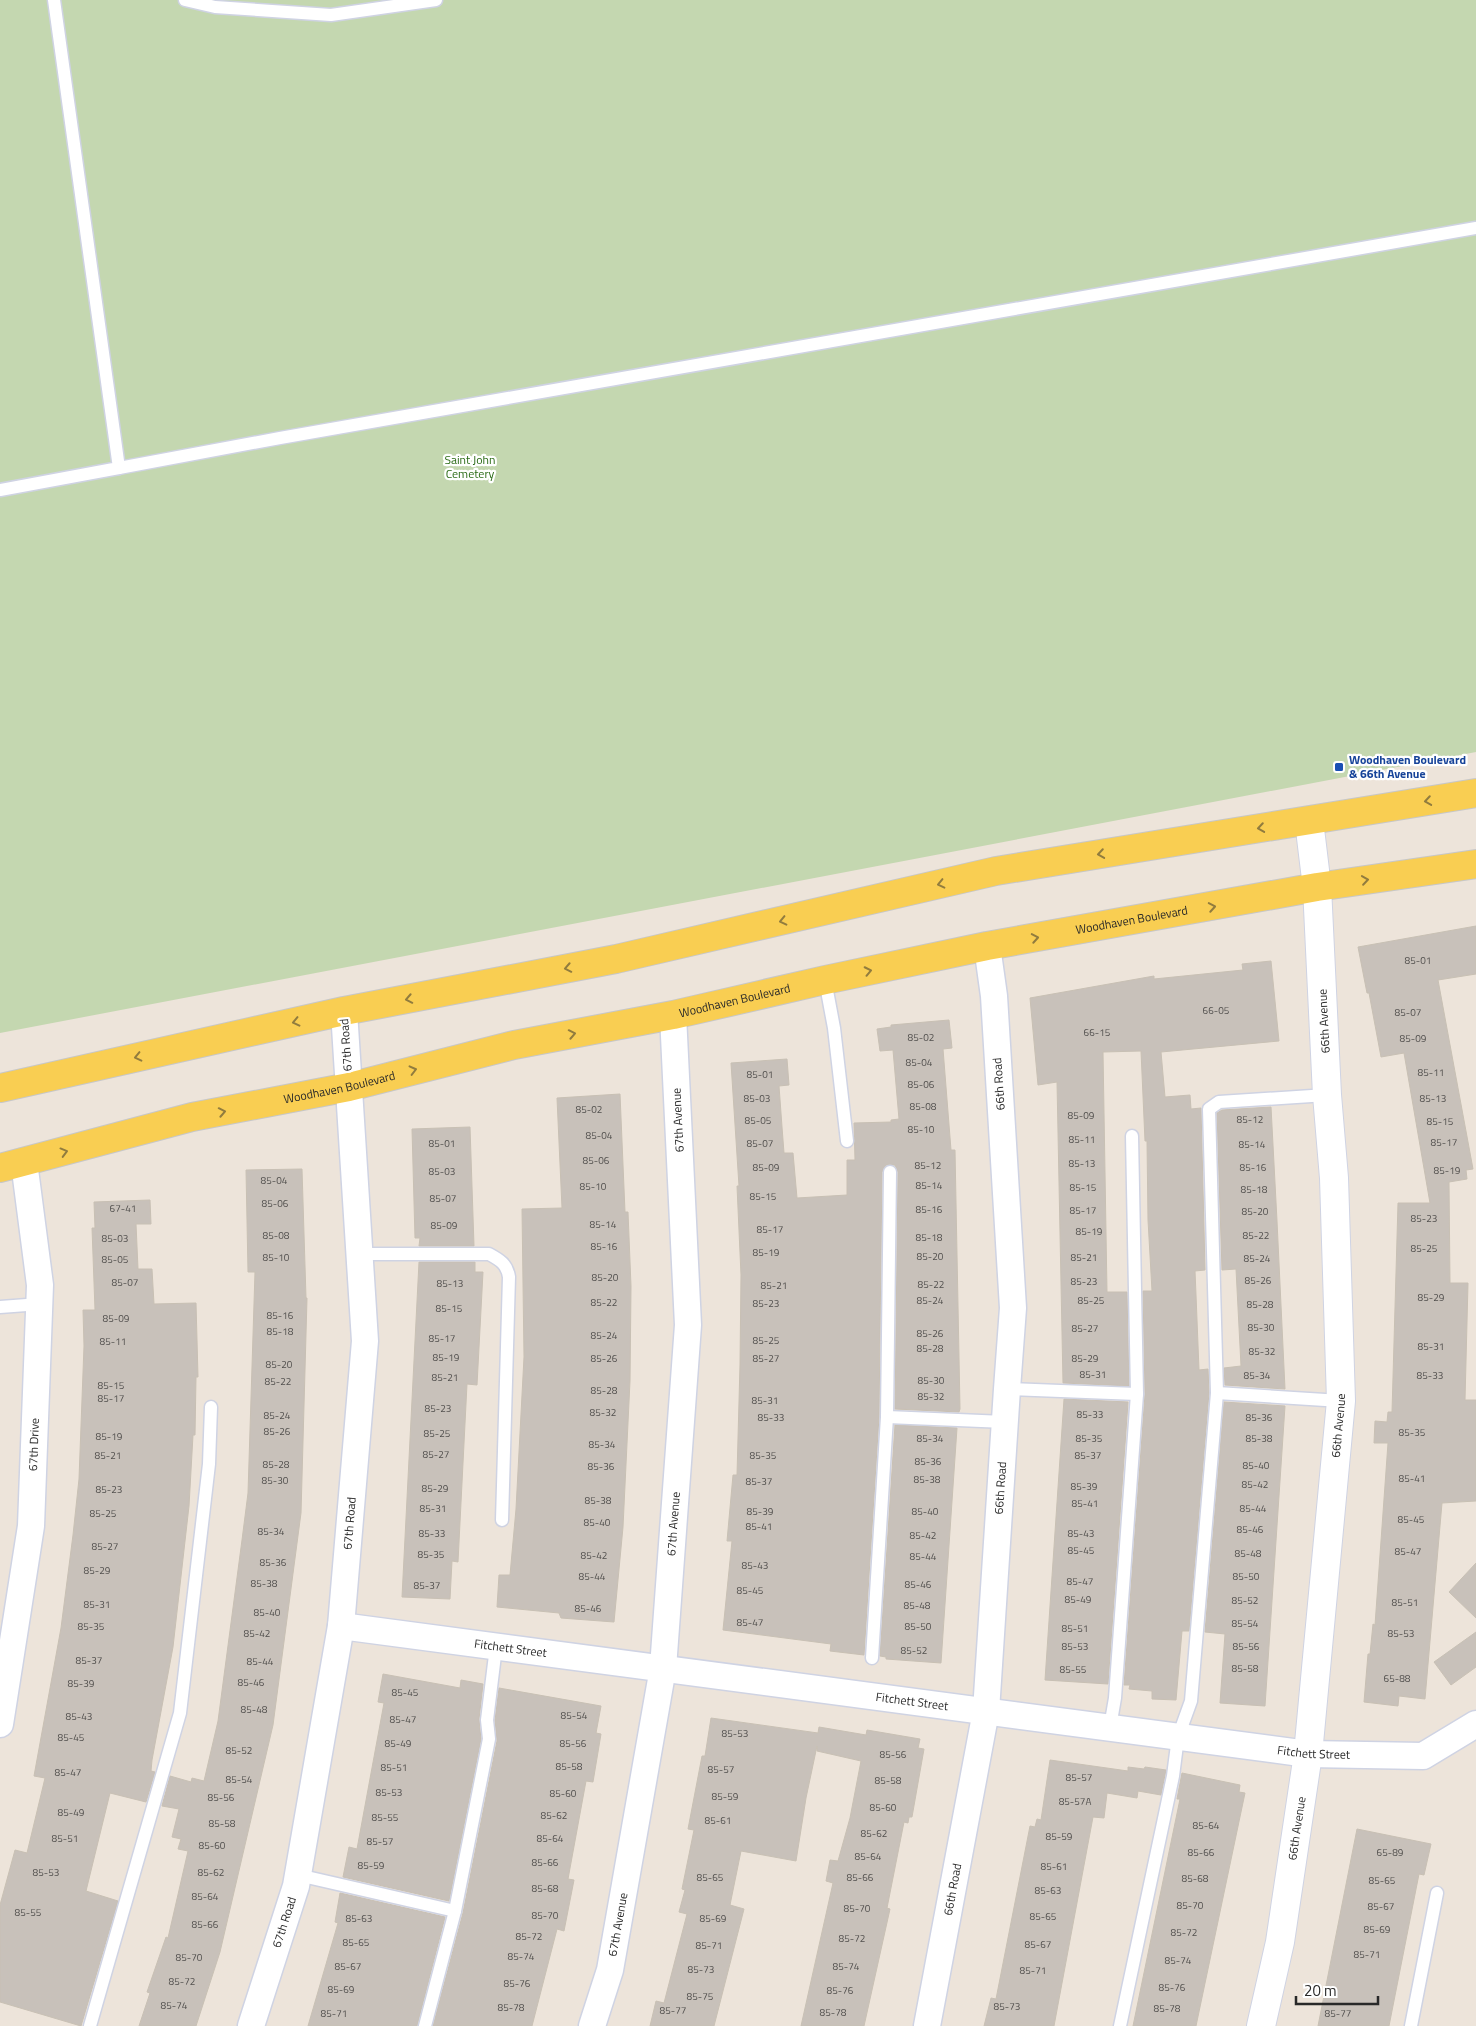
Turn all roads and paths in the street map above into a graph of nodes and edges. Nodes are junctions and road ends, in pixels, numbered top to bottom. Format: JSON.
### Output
{"nodes":[{"id":1,"x":54,"y":0,"type":"edge"},
{"id":2,"x":185,"y":0,"type":"edge"},
{"id":3,"x":436,"y":0,"type":"edge"},
{"id":4,"x":1476,"y":228,"type":"edge"},
{"id":5,"x":119,"y":468,"type":"junction"},
{"id":6,"x":0,"y":490,"type":"edge"},
{"id":7,"x":1476,"y":793,"type":"edge"},
{"id":8,"x":1309,"y":821,"type":"junction"},
{"id":9,"x":1476,"y":864,"type":"edge"},
{"id":10,"x":1317,"y":888,"type":"junction"},
{"id":11,"x":986,"y":946,"type":"junction"},
{"id":12,"x":825,"y":980,"type":"junction"},
{"id":13,"x":344,"y":1011,"type":"junction"},
{"id":14,"x":673,"y":1015,"type":"junction"},
{"id":15,"x":349,"y":1086,"type":"junction"},
{"id":16,"x":0,"y":1088,"type":"edge"},
{"id":17,"x":1327,"y":1096,"type":"junction"},
{"id":18,"x":1132,"y":1136,"type":"dead end"},
{"id":19,"x":847,"y":1141,"type":"dead end"},
{"id":20,"x":12,"y":1165,"type":"edge"},
{"id":21,"x":890,"y":1172,"type":"dead end"},
{"id":22,"x":360,"y":1254,"type":"junction"},
{"id":23,"x":40,"y":1304,"type":"junction"},
{"id":24,"x":0,"y":1307,"type":"edge"},
{"id":25,"x":1007,"y":1389,"type":"junction"},
{"id":26,"x":1218,"y":1393,"type":"junction"},
{"id":27,"x":1137,"y":1394,"type":"junction"},
{"id":28,"x":1342,"y":1401,"type":"junction"},
{"id":29,"x":211,"y":1408,"type":"dead end"},
{"id":30,"x":888,"y":1417,"type":"junction"},
{"id":31,"x":1005,"y":1422,"type":"junction"},
{"id":32,"x":502,"y":1520,"type":"dead end"},
{"id":33,"x":341,"y":1626,"type":"junction"},
{"id":34,"x":496,"y":1646,"type":"junction"},
{"id":35,"x":872,"y":1658,"type":"dead end"},
{"id":36,"x":663,"y":1668,"type":"junction"},
{"id":37,"x":986,"y":1711,"type":"junction"},
{"id":38,"x":0,"y":1724,"type":"edge"},
{"id":39,"x":1476,"y":1724,"type":"edge"},
{"id":40,"x":1110,"y":1727,"type":"junction"},
{"id":41,"x":1178,"y":1736,"type":"junction"},
{"id":42,"x":1308,"y":1754,"type":"junction"},
{"id":43,"x":298,"y":1875,"type":"junction"},
{"id":44,"x":1438,"y":1893,"type":"dead end"},
{"id":45,"x":455,"y":1911,"type":"junction"},
{"id":46,"x":90,"y":2026,"type":"edge"},
{"id":47,"x":251,"y":2026,"type":"edge"},
{"id":48,"x":426,"y":2026,"type":"edge"},
{"id":49,"x":592,"y":2026,"type":"edge"},
{"id":50,"x":927,"y":2026,"type":"edge"},
{"id":51,"x":1120,"y":2026,"type":"edge"},
{"id":52,"x":1261,"y":2026,"type":"edge"},
{"id":53,"x":1411,"y":2026,"type":"edge"}],
"edges":[{"from":1,"to":5,"type":"lane"},
{"from":2,"to":3,"type":"lane"},
{"from":4,"to":5,"type":"lane"},
{"from":5,"to":6,"type":"lane"},
{"from":7,"to":8,"type":"main road","one_way":true},
{"from":8,"to":10,"type":"street","name":"66th Avenue"},
{"from":8,"to":13,"type":"main road","one_way":true},
{"from":10,"to":9,"type":"main road","name":"Woodhaven Boulevard","one_way":true},
{"from":11,"to":10,"type":"main road","name":"Woodhaven Boulevard","one_way":true},
{"from":10,"to":17,"type":"street","name":"66th Avenue"},
{"from":12,"to":11,"type":"main road","name":"Woodhaven Boulevard","one_way":true},
{"from":11,"to":25,"type":"street","name":"66th Road"},
{"from":12,"to":14,"type":"main road","name":"Woodhaven Boulevard"},
{"from":12,"to":19,"type":"lane"},
{"from":13,"to":15,"type":"street","name":"67th Road"},
{"from":13,"to":16,"type":"main road","one_way":true},
{"from":15,"to":14,"type":"main road","name":"Woodhaven Boulevard","one_way":true},
{"from":14,"to":36,"type":"street","name":"67th Avenue"},
{"from":20,"to":15,"type":"main road","name":"Woodhaven Boulevard","one_way":true},
{"from":15,"to":22,"type":"street","name":"67th Road"},
{"from":17,"to":26,"type":"lane"},
{"from":17,"to":28,"type":"street","name":"66th Avenue"},
{"from":18,"to":27,"type":"lane"},
{"from":20,"to":23,"type":"street","name":"67th Drive"},
{"from":21,"to":30,"type":"lane"},
{"from":22,"to":32,"type":"lane"},
{"from":22,"to":33,"type":"street","name":"67th Road"},
{"from":23,"to":24,"type":"lane"},
{"from":23,"to":38,"type":"street","name":"67th Drive"},
{"from":25,"to":27,"type":"lane"},
{"from":25,"to":31,"type":"street","name":"66th Road"},
{"from":26,"to":28,"type":"lane"},
{"from":26,"to":41,"type":"lane"},
{"from":27,"to":40,"type":"lane"},
{"from":28,"to":42,"type":"street","name":"66th Avenue"},
{"from":29,"to":46,"type":"lane"},
{"from":30,"to":31,"type":"lane"},
{"from":30,"to":35,"type":"lane"},
{"from":31,"to":37,"type":"street","name":"66th Road"},
{"from":33,"to":34,"type":"street","name":"Fitchett Street"},
{"from":33,"to":43,"type":"street","name":"67th Road"},
{"from":34,"to":36,"type":"street","name":"Fitchett Street"},
{"from":34,"to":45,"type":"lane"},
{"from":36,"to":37,"type":"street","name":"Fitchett Street"},
{"from":36,"to":49,"type":"street","name":"67th Avenue"},
{"from":37,"to":40,"type":"street","name":"Fitchett Street"},
{"from":37,"to":50,"type":"street","name":"66th Road"},
{"from":39,"to":42,"type":"street","name":"Fitchett Street"},
{"from":40,"to":41,"type":"street","name":"Fitchett Street"},
{"from":41,"to":42,"type":"street","name":"Fitchett Street"},
{"from":41,"to":51,"type":"lane"},
{"from":42,"to":52,"type":"street","name":"66th Avenue"},
{"from":43,"to":45,"type":"lane"},
{"from":43,"to":47,"type":"street","name":"67th Road"},
{"from":44,"to":53,"type":"lane"},
{"from":45,"to":48,"type":"lane"}]}
